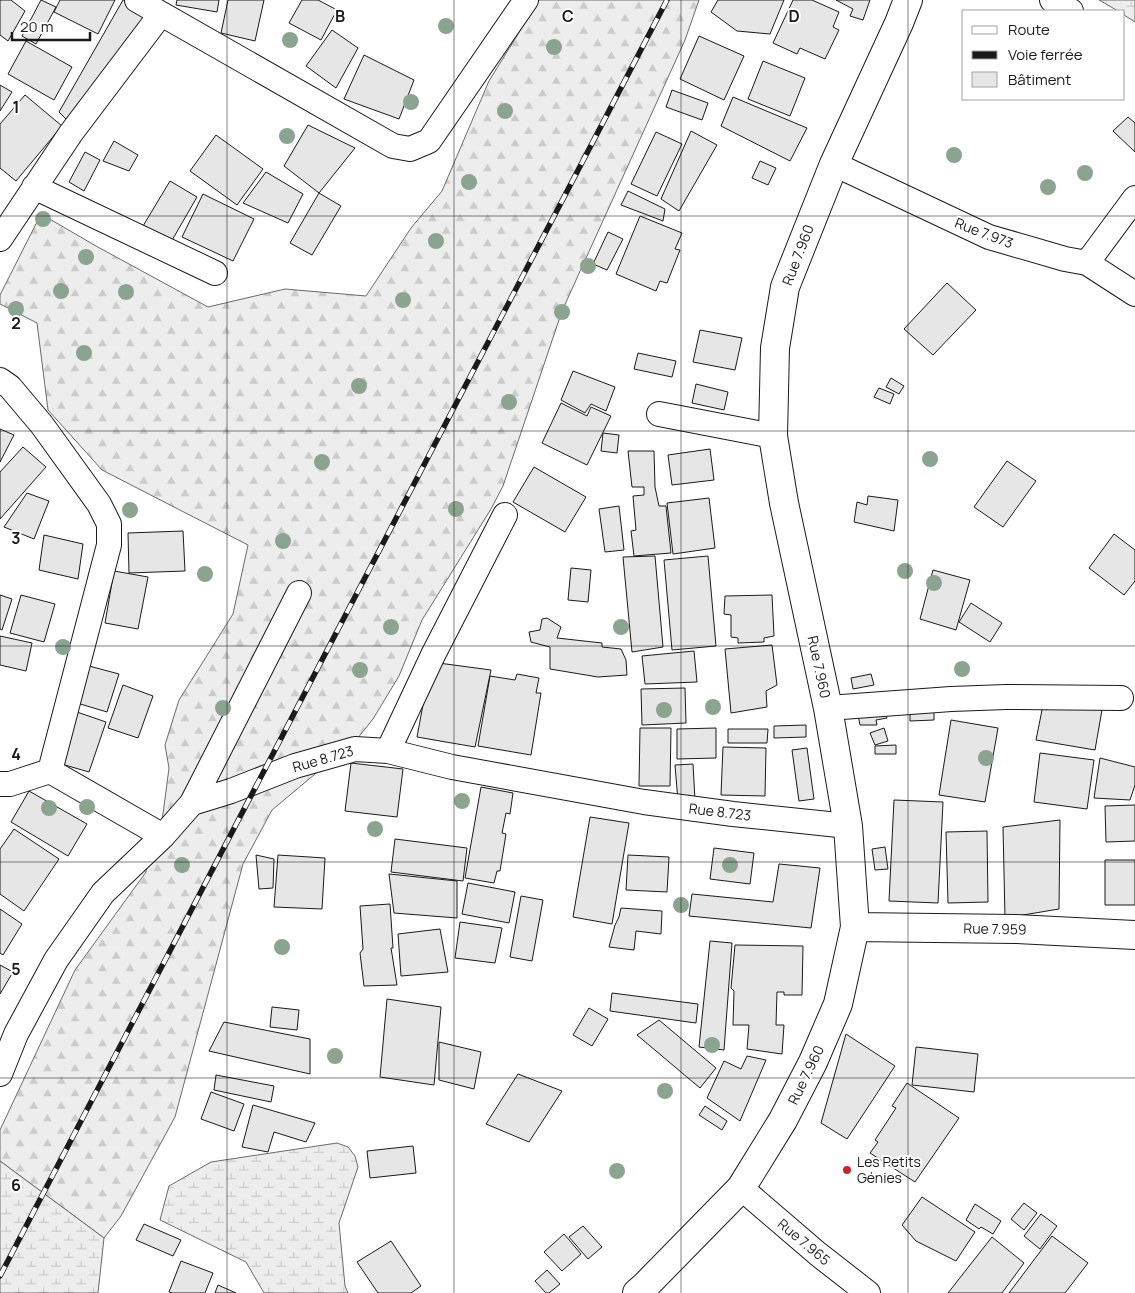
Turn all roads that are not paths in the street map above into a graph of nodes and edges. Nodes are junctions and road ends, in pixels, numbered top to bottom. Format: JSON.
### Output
{"nodes":[{"id":1,"x":137,"y":0,"type":"edge"},
{"id":2,"x":526,"y":0,"type":"edge"},
{"id":3,"x":908,"y":0,"type":"edge"},
{"id":4,"x":1052,"y":0,"type":"edge"},
{"id":5,"x":1069,"y":10,"type":"edge"},
{"id":6,"x":161,"y":14,"type":"junction"},
{"id":7,"x":834,"y":164,"type":"junction"},
{"id":8,"x":34,"y":187,"type":"junction"},
{"id":9,"x":1135,"y":198,"type":"edge"},
{"id":10,"x":0,"y":239,"type":"edge"},
{"id":11,"x":1087,"y":263,"type":"junction"},
{"id":12,"x":215,"y":273,"type":"dead end"},
{"id":13,"x":1135,"y":294,"type":"edge"},
{"id":14,"x":0,"y":380,"type":"edge"},
{"id":15,"x":659,"y":414,"type":"dead end"},
{"id":16,"x":772,"y":436,"type":"junction"},
{"id":17,"x":505,"y":515,"type":"dead end"},
{"id":18,"x":299,"y":593,"type":"dead end"},
{"id":19,"x":1121,"y":698,"type":"dead end"},
{"id":20,"x":828,"y":708,"type":"junction"},
{"id":21,"x":388,"y":751,"type":"junction"},
{"id":22,"x":50,"y":771,"type":"junction"},
{"id":23,"x":0,"y":784,"type":"edge"},
{"id":24,"x":192,"y":803,"type":"junction"},
{"id":25,"x":848,"y":826,"type":"junction"},
{"id":26,"x":163,"y":836,"type":"junction"},
{"id":27,"x":855,"y":927,"type":"junction"},
{"id":28,"x":1135,"y":935,"type":"edge"},
{"id":29,"x":0,"y":1074,"type":"edge"},
{"id":30,"x":741,"y":1188,"type":"junction"},
{"id":31,"x":637,"y":1293,"type":"edge"},
{"id":32,"x":868,"y":1293,"type":"edge"}],
"edges":[{"from":1,"to":6,"type":"street"},
{"from":2,"to":6,"type":"street"},
{"from":3,"to":7,"type":"street","name":"Rue 7.960"},
{"from":4,"to":5,"type":"street"},
{"from":6,"to":8,"type":"street"},
{"from":7,"to":11,"type":"street","name":"Rue 7.973"},
{"from":7,"to":16,"type":"street","name":"Rue 7.960"},
{"from":8,"to":10,"type":"street"},
{"from":8,"to":12,"type":"street"},
{"from":9,"to":11,"type":"street"},
{"from":11,"to":13,"type":"street","name":"Rue 7.973"},
{"from":14,"to":22,"type":"street"},
{"from":15,"to":16,"type":"street"},
{"from":16,"to":20,"type":"street","name":"Rue 7.960"},
{"from":17,"to":21,"type":"street"},
{"from":18,"to":24,"type":"street"},
{"from":19,"to":20,"type":"street"},
{"from":20,"to":25,"type":"street","name":"Rue 7.960"},
{"from":21,"to":24,"type":"street","name":"Rue 8.723"},
{"from":21,"to":25,"type":"street","name":"Rue 8.723"},
{"from":22,"to":23,"type":"street"},
{"from":22,"to":26,"type":"street"},
{"from":24,"to":26,"type":"street"},
{"from":25,"to":27,"type":"street","name":"Rue 7.960"},
{"from":26,"to":29,"type":"street"},
{"from":27,"to":28,"type":"street","name":"Rue 7.959"},
{"from":27,"to":30,"type":"street","name":"Rue 7.960"},
{"from":30,"to":31,"type":"street","name":"Rue 7.960"},
{"from":30,"to":32,"type":"street","name":"Rue 7.965"}]}
